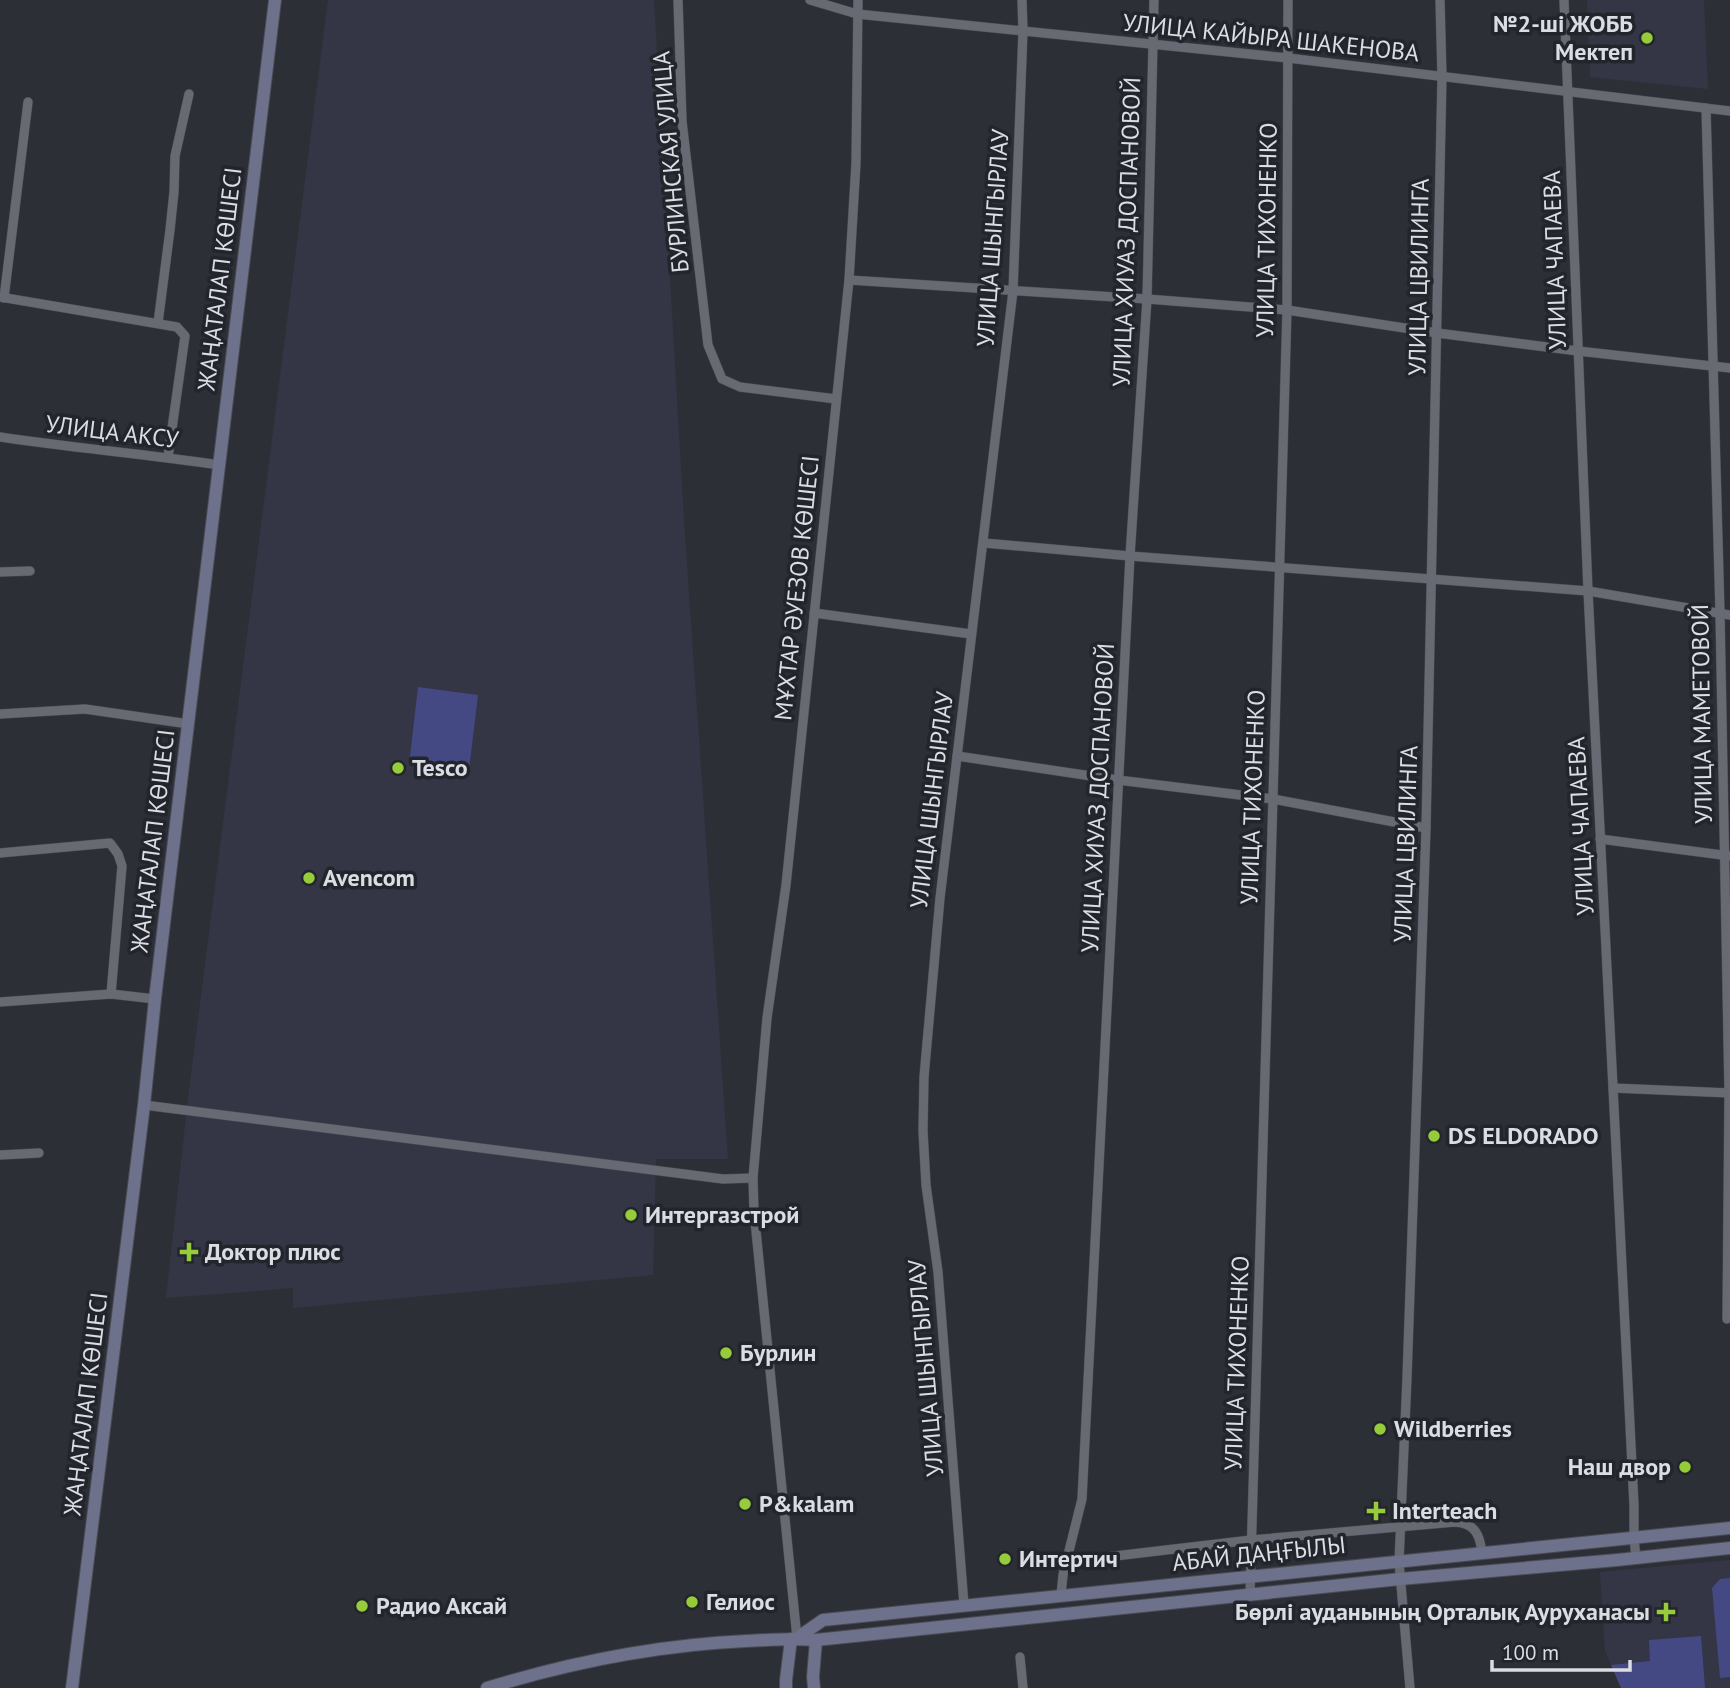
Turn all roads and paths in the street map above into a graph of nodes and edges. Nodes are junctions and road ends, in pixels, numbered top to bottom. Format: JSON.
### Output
{"nodes":[{"id":1,"x":275,"y":0,"type":"edge"},
{"id":2,"x":678,"y":0,"type":"edge"},
{"id":3,"x":810,"y":0,"type":"edge"},
{"id":4,"x":858,"y":0,"type":"edge"},
{"id":5,"x":1022,"y":0,"type":"edge"},
{"id":6,"x":1154,"y":0,"type":"edge"},
{"id":7,"x":1288,"y":0,"type":"edge"},
{"id":8,"x":1440,"y":0,"type":"edge"},
{"id":9,"x":1564,"y":0,"type":"edge"},
{"id":10,"x":857,"y":14,"type":"junction"},
{"id":11,"x":1023,"y":30,"type":"junction"},
{"id":12,"x":1153,"y":44,"type":"junction"},
{"id":13,"x":1288,"y":58,"type":"junction"},
{"id":14,"x":1442,"y":77,"type":"junction"},
{"id":15,"x":1567,"y":92,"type":"junction"},
{"id":16,"x":189,"y":94,"type":"dead end"},
{"id":17,"x":28,"y":102,"type":"dead end"},
{"id":18,"x":1706,"y":108,"type":"junction"},
{"id":19,"x":1730,"y":111,"type":"edge"},
{"id":20,"x":849,"y":280,"type":"junction"},
{"id":21,"x":1013,"y":291,"type":"junction"},
{"id":22,"x":2,"y":297,"type":"edge"},
{"id":23,"x":1147,"y":299,"type":"junction"},
{"id":24,"x":1287,"y":310,"type":"junction"},
{"id":25,"x":158,"y":323,"type":"junction"},
{"id":26,"x":1437,"y":333,"type":"junction"},
{"id":27,"x":1578,"y":351,"type":"junction"},
{"id":28,"x":1713,"y":366,"type":"junction"},
{"id":29,"x":1730,"y":368,"type":"edge"},
{"id":30,"x":836,"y":399,"type":"junction"},
{"id":31,"x":0,"y":437,"type":"edge"},
{"id":32,"x":168,"y":457,"type":"junction"},
{"id":33,"x":219,"y":465,"type":"junction"},
{"id":34,"x":984,"y":542,"type":"junction"},
{"id":35,"x":1130,"y":556,"type":"junction"},
{"id":36,"x":1279,"y":567,"type":"junction"},
{"id":37,"x":30,"y":570,"type":"dead end"},
{"id":38,"x":0,"y":572,"type":"edge"},
{"id":39,"x":1432,"y":578,"type":"junction"},
{"id":40,"x":1588,"y":591,"type":"junction"},
{"id":41,"x":814,"y":613,"type":"junction"},
{"id":42,"x":1725,"y":614,"type":"edge"},
{"id":43,"x":971,"y":634,"type":"junction"},
{"id":44,"x":0,"y":714,"type":"edge"},
{"id":45,"x":189,"y":724,"type":"junction"},
{"id":46,"x":957,"y":756,"type":"junction"},
{"id":47,"x":1118,"y":780,"type":"junction"},
{"id":48,"x":1273,"y":799,"type":"junction"},
{"id":49,"x":1426,"y":828,"type":"junction"},
{"id":50,"x":1600,"y":839,"type":"junction"},
{"id":51,"x":0,"y":853,"type":"edge"},
{"id":52,"x":1727,"y":856,"type":"edge"},
{"id":53,"x":111,"y":994,"type":"junction"},
{"id":54,"x":155,"y":999,"type":"junction"},
{"id":55,"x":0,"y":1002,"type":"edge"},
{"id":56,"x":1613,"y":1088,"type":"junction"},
{"id":57,"x":1730,"y":1093,"type":"edge"},
{"id":58,"x":144,"y":1105,"type":"junction"},
{"id":59,"x":39,"y":1153,"type":"dead end"},
{"id":60,"x":0,"y":1155,"type":"edge"},
{"id":61,"x":753,"y":1178,"type":"junction"},
{"id":62,"x":1727,"y":1319,"type":"dead end"},
{"id":63,"x":1401,"y":1527,"type":"junction"},
{"id":64,"x":1730,"y":1528,"type":"edge"},
{"id":65,"x":1634,"y":1538,"type":"junction"},
{"id":66,"x":1251,"y":1541,"type":"junction"},
{"id":67,"x":1730,"y":1548,"type":"edge"},
{"id":68,"x":1482,"y":1553,"type":"junction"},
{"id":69,"x":1098,"y":1558,"type":"dead end"},
{"id":70,"x":1636,"y":1558,"type":"junction"},
{"id":71,"x":1399,"y":1562,"type":"junction"},
{"id":72,"x":1250,"y":1576,"type":"junction"},
{"id":73,"x":1400,"y":1579,"type":"junction"},
{"id":74,"x":1250,"y":1594,"type":"junction"},
{"id":75,"x":1061,"y":1595,"type":"junction"},
{"id":76,"x":964,"y":1605,"type":"junction"},
{"id":77,"x":794,"y":1639,"type":"junction"},
{"id":78,"x":816,"y":1640,"type":"junction"},
{"id":79,"x":1020,"y":1657,"type":"dead end"},
{"id":80,"x":72,"y":1688,"type":"edge"},
{"id":81,"x":487,"y":1688,"type":"edge"},
{"id":82,"x":786,"y":1688,"type":"edge"},
{"id":83,"x":814,"y":1688,"type":"edge"},
{"id":84,"x":1023,"y":1688,"type":"edge"},
{"id":85,"x":1410,"y":1688,"type":"edge"}],
"edges":[{"from":1,"to":33,"type":"main road","name":"ЖАҢАТАЛАП КӨШЕСІ"},
{"from":2,"to":30,"type":"street","name":"БУРЛИНСКАЯ УЛИЦА"},
{"from":3,"to":10,"type":"street","name":"УЛИЦА КАЙЫРА ШАКЕНОВА"},
{"from":4,"to":10,"type":"street","name":"МҰХТАР ӘУЕЗОВ КӨШЕСІ"},
{"from":5,"to":11,"type":"street","name":"УЛИЦА ШЫНГЫРЛАУ"},
{"from":6,"to":12,"type":"street","name":"УЛИЦА ХИУАЗ ДОСПАНОВОЙ"},
{"from":7,"to":13,"type":"street","name":"УЛИЦА ТИХОНЕНКО"},
{"from":8,"to":14,"type":"street","name":"УЛИЦА ЦВИЛИНГА"},
{"from":9,"to":15,"type":"street","name":"УЛИЦА ЧАПАЕВА"},
{"from":10,"to":11,"type":"street","name":"УЛИЦА КАЙЫРА ШАКЕНОВА"},
{"from":10,"to":20,"type":"street","name":"МҰХТАР ӘУЕЗОВ КӨШЕСІ"},
{"from":11,"to":12,"type":"street","name":"УЛИЦА КАЙЫРА ШАКЕНОВА"},
{"from":11,"to":21,"type":"street","name":"УЛИЦА ШЫНГЫРЛАУ"},
{"from":12,"to":13,"type":"street","name":"УЛИЦА КАЙЫРА ШАКЕНОВА"},
{"from":12,"to":23,"type":"street","name":"УЛИЦА ХИУАЗ ДОСПАНОВОЙ"},
{"from":13,"to":14,"type":"street","name":"УЛИЦА КАЙЫРА ШАКЕНОВА"},
{"from":13,"to":24,"type":"street","name":"УЛИЦА ТИХОНЕНКО"},
{"from":14,"to":15,"type":"street","name":"УЛИЦА КАЙЫРА ШАКЕНОВА"},
{"from":14,"to":26,"type":"street","name":"УЛИЦА ЦВИЛИНГА"},
{"from":15,"to":18,"type":"street","name":"УЛИЦА КАЙЫРА ШАКЕНОВА"},
{"from":15,"to":27,"type":"street","name":"УЛИЦА ЧАПАЕВА"},
{"from":16,"to":25,"type":"street"},
{"from":17,"to":22,"type":"street"},
{"from":18,"to":19,"type":"street","name":"УЛИЦА КАЙЫРА ШАКЕНОВА"},
{"from":18,"to":28,"type":"street","name":"УЛИЦА МАМЕТОВОЙ"},
{"from":20,"to":21,"type":"street"},
{"from":20,"to":30,"type":"street","name":"МҰХТАР ӘУЕЗОВ КӨШЕСІ"},
{"from":21,"to":23,"type":"street"},
{"from":21,"to":34,"type":"street","name":"УЛИЦА ШЫНГЫРЛАУ"},
{"from":22,"to":25,"type":"street"},
{"from":23,"to":24,"type":"street"},
{"from":23,"to":35,"type":"street","name":"УЛИЦА ХИУАЗ ДОСПАНОВОЙ"},
{"from":24,"to":26,"type":"street"},
{"from":24,"to":36,"type":"street","name":"УЛИЦА ТИХОНЕНКО"},
{"from":25,"to":32,"type":"street"},
{"from":26,"to":27,"type":"street"},
{"from":26,"to":39,"type":"street","name":"УЛИЦА ЦВИЛИНГА"},
{"from":27,"to":28,"type":"street"},
{"from":27,"to":40,"type":"street","name":"УЛИЦА ЧАПАЕВА"},
{"from":28,"to":29,"type":"street"},
{"from":28,"to":42,"type":"street","name":"УЛИЦА МАМЕТОВОЙ"},
{"from":30,"to":41,"type":"street","name":"МҰХТАР ӘУЕЗОВ КӨШЕСІ"},
{"from":31,"to":32,"type":"street","name":"УЛИЦА АКСУ"},
{"from":32,"to":33,"type":"street","name":"УЛИЦА АКСУ"},
{"from":33,"to":45,"type":"main road","name":"ЖАҢАТАЛАП КӨШЕСІ"},
{"from":34,"to":35,"type":"street"},
{"from":34,"to":43,"type":"street","name":"УЛИЦА ШЫНГЫРЛАУ"},
{"from":35,"to":36,"type":"street"},
{"from":35,"to":47,"type":"street","name":"УЛИЦА ХИУАЗ ДОСПАНОВОЙ"},
{"from":36,"to":39,"type":"street"},
{"from":36,"to":48,"type":"street","name":"УЛИЦА ТИХОНЕНКО"},
{"from":37,"to":38,"type":"street"},
{"from":39,"to":40,"type":"street"},
{"from":39,"to":49,"type":"street","name":"УЛИЦА ЦВИЛИНГА"},
{"from":40,"to":42,"type":"street"},
{"from":40,"to":50,"type":"street","name":"УЛИЦА ЧАПАЕВА"},
{"from":41,"to":43,"type":"street"},
{"from":41,"to":61,"type":"street","name":"МҰХТАР ӘУЕЗОВ КӨШЕСІ"},
{"from":42,"to":52,"type":"street","name":"УЛИЦА МАМЕТОВОЙ"},
{"from":43,"to":46,"type":"street","name":"УЛИЦА ШЫНГЫРЛАУ"},
{"from":44,"to":45,"type":"street"},
{"from":45,"to":54,"type":"main road","name":"ЖАҢАТАЛАП КӨШЕСІ"},
{"from":46,"to":47,"type":"street"},
{"from":46,"to":76,"type":"street","name":"УЛИЦА ШЫНГЫРЛАУ"},
{"from":47,"to":48,"type":"street"},
{"from":47,"to":75,"type":"street","name":"УЛИЦА ХИУАЗ ДОСПАНОВОЙ"},
{"from":48,"to":49,"type":"street"},
{"from":48,"to":66,"type":"street","name":"УЛИЦА ТИХОНЕНКО"},
{"from":49,"to":63,"type":"street","name":"УЛИЦА ЦВИЛИНГА"},
{"from":50,"to":52,"type":"street"},
{"from":50,"to":56,"type":"street","name":"УЛИЦА ЧАПАЕВА"},
{"from":51,"to":53,"type":"street"},
{"from":52,"to":57,"type":"street","name":"УЛИЦА МАМЕТОВОЙ"},
{"from":53,"to":54,"type":"street"},
{"from":53,"to":55,"type":"street"},
{"from":54,"to":58,"type":"main road","name":"ЖАҢАТАЛАП КӨШЕСІ"},
{"from":56,"to":57,"type":"street"},
{"from":56,"to":65,"type":"street","name":"УЛИЦА ЧАПАЕВА"},
{"from":57,"to":62,"type":"street","name":"УЛИЦА МАМЕТОВОЙ"},
{"from":58,"to":61,"type":"street"},
{"from":58,"to":80,"type":"main road","name":"ЖАҢАТАЛАП КӨШЕСІ"},
{"from":59,"to":60,"type":"street"},
{"from":61,"to":77,"type":"street","name":"МҰХТАР ӘУЕЗОВ КӨШЕСІ"},
{"from":63,"to":66,"type":"street"},
{"from":63,"to":68,"type":"street"},
{"from":63,"to":71,"type":"street","name":"УЛИЦА ЦВИЛИНГА"},
{"from":64,"to":65,"type":"main road","name":"АБАЙ ДАҢҒЫЛЫ"},
{"from":65,"to":68,"type":"main road","name":"АБАЙ ДАҢҒЫЛЫ"},
{"from":65,"to":70,"type":"street","name":"УЛИЦА ЧАПАЕВА"},
{"from":66,"to":69,"type":"street"},
{"from":66,"to":72,"type":"street","name":"УЛИЦА ТИХОНЕНКО"},
{"from":67,"to":70,"type":"main road","name":"АБАЙ ДАҢҒЫЛЫ"},
{"from":68,"to":71,"type":"main road","name":"АБАЙ ДАҢҒЫЛЫ"},
{"from":70,"to":73,"type":"main road","name":"АБАЙ ДАҢҒЫЛЫ"},
{"from":71,"to":72,"type":"main road","name":"АБАЙ ДАҢҒЫЛЫ"},
{"from":71,"to":73,"type":"street","name":"УЛИЦА ЦВИЛИНГА"},
{"from":72,"to":74,"type":"street","name":"УЛИЦА ТИХОНЕНКО"},
{"from":72,"to":75,"type":"main road","name":"АБАЙ ДАҢҒЫЛЫ"},
{"from":73,"to":74,"type":"main road","name":"АБАЙ ДАҢҒЫЛЫ"},
{"from":73,"to":85,"type":"street","name":"УЛИЦА ЦВИЛИНГА"},
{"from":74,"to":78,"type":"main road","name":"АБАЙ ДАҢҒЫЛЫ"},
{"from":75,"to":76,"type":"main road","name":"АБАЙ ДАҢҒЫЛЫ"},
{"from":76,"to":77,"type":"main road","name":"АБАЙ ДАҢҒЫЛЫ"},
{"from":77,"to":78,"type":"main road","name":"АБАЙ ДАҢҒЫЛЫ"},
{"from":77,"to":81,"type":"main road","name":"АБАЙ ДАҢҒЫЛЫ"},
{"from":77,"to":82,"type":"main road"},
{"from":78,"to":83,"type":"main road"},
{"from":79,"to":84,"type":"street"}]}
